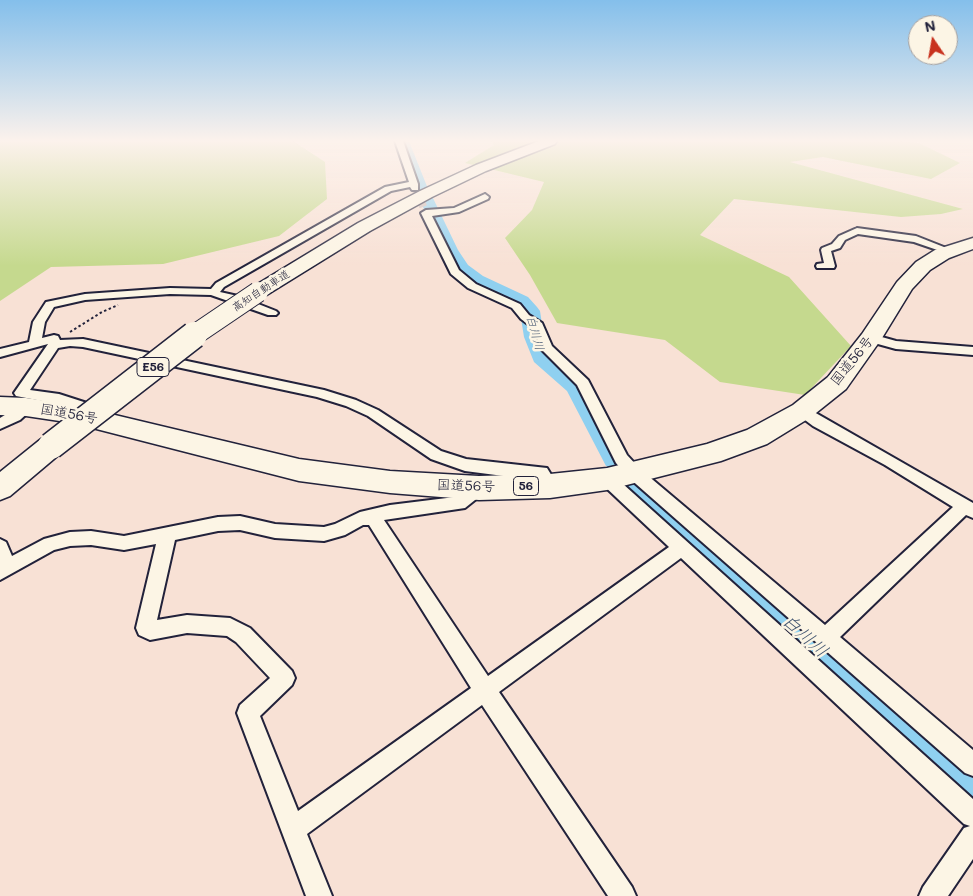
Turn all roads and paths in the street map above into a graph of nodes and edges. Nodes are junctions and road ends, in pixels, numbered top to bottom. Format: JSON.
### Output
{"nodes":[{"id":1,"x":414,"y":183,"type":"edge"},
{"id":2,"x":450,"y":183,"type":"edge"},
{"id":3,"x":485,"y":196,"type":"dead end"},
{"id":4,"x":961,"y":247,"type":"edge"},
{"id":5,"x":821,"y":266,"type":"dead end"},
{"id":6,"x":214,"y":292,"type":"junction"},
{"id":7,"x":139,"y":294,"type":"junction"},
{"id":8,"x":272,"y":313,"type":"dead end"},
{"id":9,"x":872,"y":338,"type":"junction"},
{"id":10,"x":54,"y":342,"type":"junction"},
{"id":11,"x":35,"y":343,"type":"junction"},
{"id":12,"x":973,"y":351,"type":"edge"},
{"id":13,"x":0,"y":353,"type":"edge"},
{"id":14,"x":0,"y":406,"type":"edge"},
{"id":15,"x":26,"y":407,"type":"junction"},
{"id":16,"x":802,"y":411,"type":"junction"},
{"id":17,"x":114,"y":423,"type":"junction"},
{"id":18,"x":0,"y":424,"type":"edge"},
{"id":19,"x":634,"y":473,"type":"junction"},
{"id":20,"x":607,"y":479,"type":"junction"},
{"id":21,"x":550,"y":486,"type":"junction"},
{"id":22,"x":0,"y":488,"type":"edge"},
{"id":23,"x":479,"y":488,"type":"junction"},
{"id":24,"x":969,"y":508,"type":"edge"},
{"id":25,"x":373,"y":517,"type":"junction"},
{"id":26,"x":167,"y":535,"type":"junction"},
{"id":27,"x":0,"y":547,"type":"edge"},
{"id":28,"x":682,"y":548,"type":"junction"},
{"id":29,"x":4,"y":570,"type":"edge"},
{"id":30,"x":826,"y":637,"type":"junction"},
{"id":31,"x":485,"y":690,"type":"junction"},
{"id":32,"x":973,"y":765,"type":"edge"},
{"id":33,"x":973,"y":815,"type":"edge"},
{"id":34,"x":293,"y":830,"type":"junction"},
{"id":35,"x":973,"y":837,"type":"edge"},
{"id":36,"x":318,"y":896,"type":"edge"},
{"id":37,"x":623,"y":896,"type":"edge"},
{"id":38,"x":932,"y":896,"type":"edge"}],
"edges":[{"from":1,"to":6,"type":"street"},
{"from":2,"to":22,"type":"highway","name":"高知自動車道","number":"E56","bridge":true},
{"from":3,"to":19,"type":"street"},
{"from":4,"to":5,"type":"street"},
{"from":4,"to":9,"type":"highway","name":"国道56号","number":"56"},
{"from":6,"to":7,"type":"street"},
{"from":6,"to":8,"type":"street"},
{"from":7,"to":10,"type":"path"},
{"from":7,"to":11,"type":"street"},
{"from":9,"to":12,"type":"street"},
{"from":9,"to":16,"type":"highway","name":"国道56号","number":"56"},
{"from":10,"to":11,"type":"street"},
{"from":10,"to":17,"type":"street"},
{"from":10,"to":21,"type":"street"},
{"from":11,"to":13,"type":"street"},
{"from":14,"to":15,"type":"highway","name":"国道56号","number":"56"},
{"from":15,"to":17,"type":"highway","name":"国道56号","number":"56"},
{"from":15,"to":18,"type":"street"},
{"from":16,"to":19,"type":"highway","name":"国道56号","number":"56"},
{"from":16,"to":24,"type":"street"},
{"from":17,"to":23,"type":"highway","name":"国道56号","number":"56"},
{"from":19,"to":20,"type":"highway","name":"国道56号","number":"56"},
{"from":19,"to":30,"type":"street"},
{"from":20,"to":21,"type":"highway","name":"国道56号","number":"56"},
{"from":20,"to":28,"type":"street"},
{"from":21,"to":23,"type":"highway","name":"国道56号","number":"56"},
{"from":23,"to":25,"type":"street"},
{"from":24,"to":30,"type":"street"},
{"from":25,"to":26,"type":"street"},
{"from":25,"to":31,"type":"street"},
{"from":26,"to":29,"type":"street"},
{"from":26,"to":34,"type":"street"},
{"from":27,"to":29,"type":"street"},
{"from":28,"to":31,"type":"street"},
{"from":28,"to":33,"type":"street"},
{"from":30,"to":32,"type":"street"},
{"from":31,"to":34,"type":"street"},
{"from":31,"to":37,"type":"street"},
{"from":34,"to":36,"type":"street"},
{"from":35,"to":38,"type":"street"}]}
